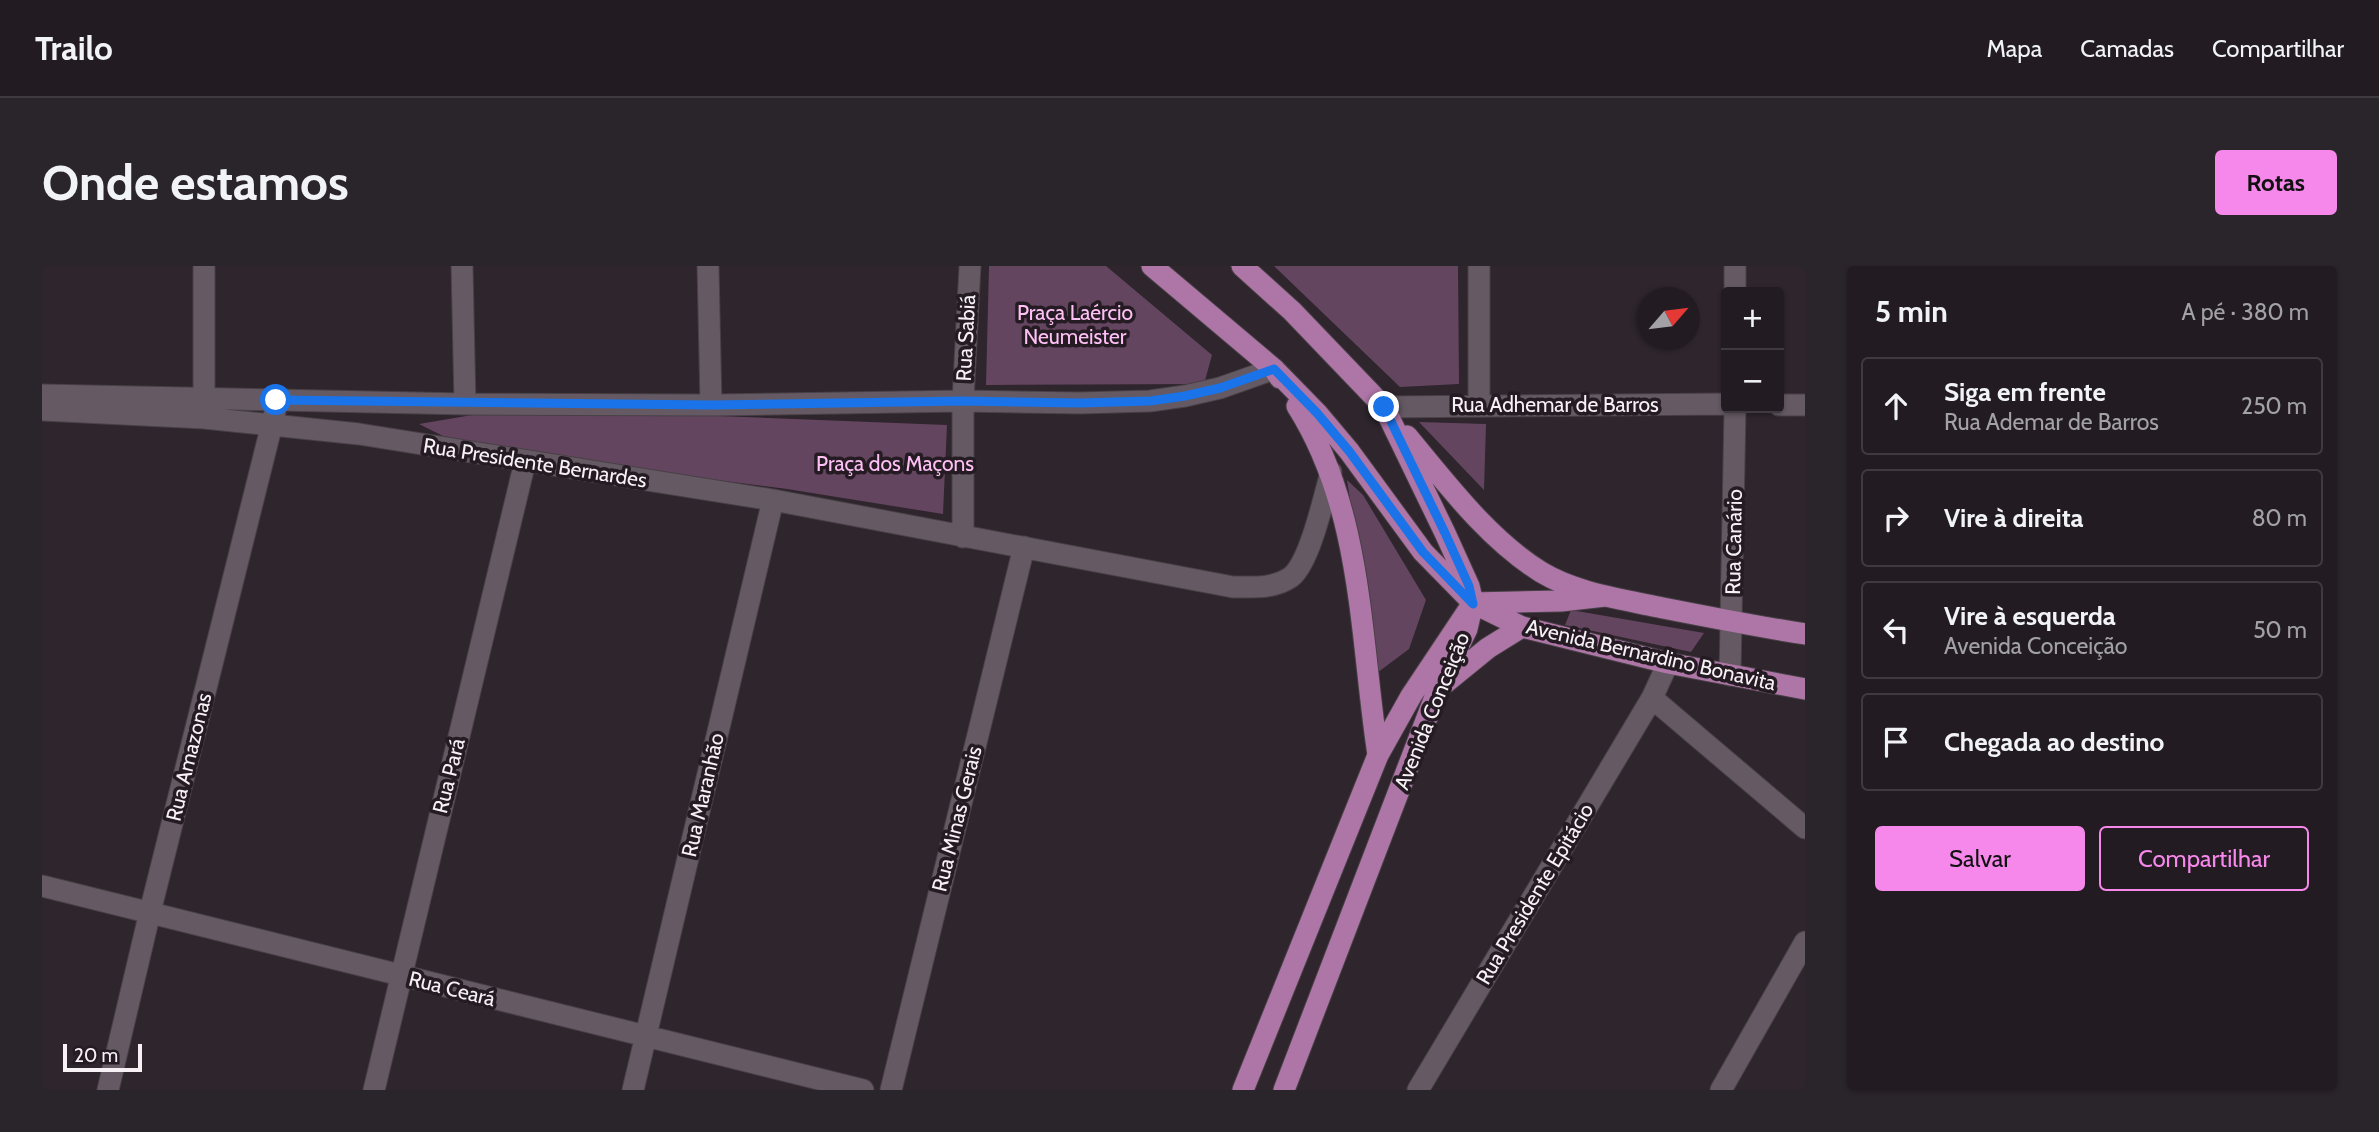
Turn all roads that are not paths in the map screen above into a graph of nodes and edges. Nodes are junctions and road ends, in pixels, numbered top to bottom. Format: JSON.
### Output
{"nodes":[{"id":1,"x":204,"y":266,"type":"edge"},
{"id":2,"x":462,"y":266,"type":"edge"},
{"id":3,"x":708,"y":266,"type":"edge"},
{"id":4,"x":970,"y":266,"type":"edge"},
{"id":5,"x":1152,"y":266,"type":"edge"},
{"id":6,"x":1242,"y":266,"type":"edge"},
{"id":7,"x":1479,"y":266,"type":"edge"},
{"id":8,"x":1735,"y":266,"type":"edge"},
{"id":9,"x":1735,"y":287,"type":"edge"},
{"id":10,"x":1274,"y":369,"type":"junction"},
{"id":11,"x":42,"y":395,"type":"edge"},
{"id":12,"x":276,"y":400,"type":"junction"},
{"id":13,"x":963,"y":401,"type":"junction"},
{"id":14,"x":465,"y":404,"type":"junction"},
{"id":15,"x":1721,"y":404,"type":"edge"},
{"id":16,"x":711,"y":405,"type":"junction"},
{"id":17,"x":1784,"y":405,"type":"edge"},
{"id":18,"x":1805,"y":405,"type":"edge"},
{"id":19,"x":1479,"y":406,"type":"junction"},
{"id":20,"x":1384,"y":407,"type":"junction"},
{"id":21,"x":204,"y":408,"type":"junction"},
{"id":22,"x":42,"y":410,"type":"edge"},
{"id":23,"x":1735,"y":413,"type":"edge"},
{"id":24,"x":274,"y":424,"type":"junction"},
{"id":25,"x":525,"y":462,"type":"junction"},
{"id":26,"x":1331,"y":472,"type":"junction"},
{"id":27,"x":773,"y":500,"type":"junction"},
{"id":28,"x":963,"y":537,"type":"junction"},
{"id":29,"x":1024,"y":547,"type":"junction"},
{"id":30,"x":1605,"y":596,"type":"junction"},
{"id":31,"x":1473,"y":604,"type":"junction"},
{"id":32,"x":1733,"y":622,"type":"junction"},
{"id":33,"x":1522,"y":627,"type":"junction"},
{"id":34,"x":1805,"y":634,"type":"edge"},
{"id":35,"x":1668,"y":663,"type":"junction"},
{"id":36,"x":1730,"y":675,"type":"junction"},
{"id":37,"x":1438,"y":689,"type":"junction"},
{"id":38,"x":1805,"y":689,"type":"edge"},
{"id":39,"x":1652,"y":698,"type":"junction"},
{"id":40,"x":1378,"y":755,"type":"junction"},
{"id":41,"x":1805,"y":828,"type":"edge"},
{"id":42,"x":42,"y":886,"type":"edge"},
{"id":43,"x":150,"y":912,"type":"junction"},
{"id":44,"x":1805,"y":942,"type":"edge"},
{"id":45,"x":400,"y":976,"type":"junction"},
{"id":46,"x":646,"y":1035,"type":"junction"},
{"id":47,"x":108,"y":1090,"type":"edge"},
{"id":48,"x":374,"y":1090,"type":"edge"},
{"id":49,"x":633,"y":1090,"type":"edge"},
{"id":50,"x":863,"y":1090,"type":"edge"},
{"id":51,"x":891,"y":1090,"type":"edge"},
{"id":52,"x":1243,"y":1090,"type":"edge"},
{"id":53,"x":1284,"y":1090,"type":"edge"},
{"id":54,"x":1418,"y":1090,"type":"edge"},
{"id":55,"x":1721,"y":1090,"type":"edge"}],
"edges":[{"from":1,"to":21,"type":"street"},
{"from":2,"to":14,"type":"street"},
{"from":3,"to":16,"type":"street"},
{"from":4,"to":13,"type":"street","name":"Rua Sabiá"},
{"from":5,"to":10,"type":"main road","name":"Avenida Conceição"},
{"from":6,"to":20,"type":"main road","name":"Avenida Conceição"},
{"from":7,"to":19,"type":"street"},
{"from":8,"to":9,"type":"street"},
{"from":10,"to":13,"type":"street"},
{"from":10,"to":26,"type":"main road","name":"Avenida Conceição"},
{"from":10,"to":31,"type":"main road","name":"Avenida Bernardino Bonavita"},
{"from":11,"to":21,"type":"street"},
{"from":12,"to":14,"type":"street"},
{"from":12,"to":21,"type":"street"},
{"from":12,"to":24,"type":"street","name":"Rua Amazonas"},
{"from":13,"to":16,"type":"street"},
{"from":13,"to":28,"type":"street","name":"Rua Sabiá"},
{"from":14,"to":16,"type":"street"},
{"from":15,"to":19,"type":"street","name":"Rua Adhemar de Barros"},
{"from":17,"to":18,"type":"street"},
{"from":19,"to":20,"type":"street","name":"Rua Adhemar de Barros"},
{"from":20,"to":30,"type":"main road"},
{"from":20,"to":31,"type":"main road","name":"Avenida Conceição"},
{"from":21,"to":22,"type":"street","name":"Rua Presidente Bernardes"},
{"from":21,"to":24,"type":"street","name":"Rua Presidente Bernardes"},
{"from":23,"to":32,"type":"street","name":"Rua Canário"},
{"from":24,"to":25,"type":"street","name":"Rua Presidente Bernardes"},
{"from":24,"to":43,"type":"street","name":"Rua Amazonas"},
{"from":25,"to":27,"type":"street","name":"Rua Presidente Bernardes"},
{"from":25,"to":45,"type":"street","name":"Rua Pará"},
{"from":26,"to":29,"type":"street","name":"Rua Presidente Bernardes"},
{"from":26,"to":40,"type":"main road","name":"Avenida Conceição"},
{"from":27,"to":28,"type":"street","name":"Rua Presidente Bernardes"},
{"from":27,"to":46,"type":"street","name":"Rua Maranhão"},
{"from":28,"to":29,"type":"street","name":"Rua Presidente Bernardes"},
{"from":29,"to":51,"type":"street","name":"Rua Minas Gerais"},
{"from":30,"to":31,"type":"main road"},
{"from":30,"to":32,"type":"main road"},
{"from":31,"to":33,"type":"main road","name":"Avenida Bernardino Bonavita"},
{"from":31,"to":37,"type":"main road","name":"Avenida Conceição"},
{"from":31,"to":40,"type":"main road"},
{"from":32,"to":34,"type":"main road"},
{"from":32,"to":36,"type":"street","name":"Rua Canário"},
{"from":33,"to":35,"type":"main road","name":"Avenida Bernardino Bonavita"},
{"from":33,"to":37,"type":"main road"},
{"from":35,"to":36,"type":"main road","name":"Avenida Bernardino Bonavita"},
{"from":35,"to":39,"type":"street","name":"Rua Presidente Epitácio"},
{"from":36,"to":38,"type":"main road","name":"Avenida Bernardino Bonavita"},
{"from":37,"to":53,"type":"main road","name":"Avenida Conceição"},
{"from":39,"to":41,"type":"street"},
{"from":39,"to":54,"type":"street","name":"Rua Presidente Epitácio"},
{"from":40,"to":52,"type":"main road","name":"Avenida Conceição"},
{"from":42,"to":43,"type":"street","name":"Rua Ceará"},
{"from":43,"to":45,"type":"street","name":"Rua Ceará"},
{"from":43,"to":47,"type":"street","name":"Rua Amazonas"},
{"from":44,"to":55,"type":"street"},
{"from":45,"to":46,"type":"street","name":"Rua Ceará"},
{"from":45,"to":48,"type":"street","name":"Rua Pará"},
{"from":46,"to":49,"type":"street","name":"Rua Maranhão"},
{"from":46,"to":50,"type":"street","name":"Rua Ceará"}]}
